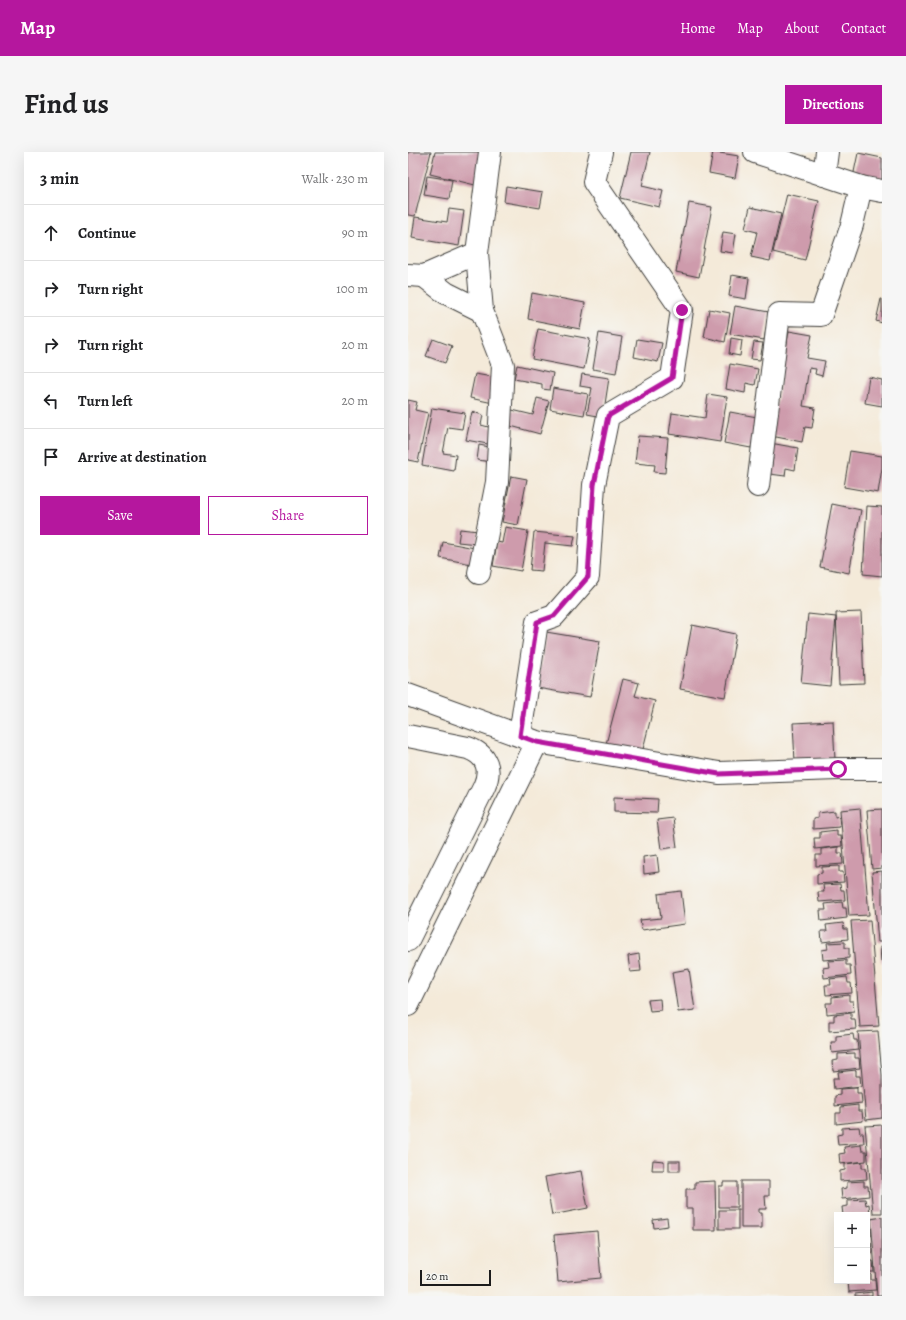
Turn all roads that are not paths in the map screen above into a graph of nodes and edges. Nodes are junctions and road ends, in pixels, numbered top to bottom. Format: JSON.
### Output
{"nodes":[{"id":1,"x":490,"y":152,"type":"edge"},
{"id":2,"x":602,"y":152,"type":"edge"},
{"id":3,"x":755,"y":152,"type":"edge"},
{"id":4,"x":827,"y":152,"type":"edge"},
{"id":5,"x":824,"y":174,"type":"junction"},
{"id":6,"x":872,"y":189,"type":"edge"},
{"id":7,"x":477,"y":253,"type":"junction"},
{"id":8,"x":416,"y":276,"type":"edge"},
{"id":9,"x":482,"y":312,"type":"junction"},
{"id":10,"x":758,"y":486,"type":"dead end"},
{"id":11,"x":479,"y":573,"type":"dead end"},
{"id":12,"x":408,"y":695,"type":"edge"},
{"id":13,"x":408,"y":736,"type":"edge"},
{"id":14,"x":529,"y":739,"type":"junction"},
{"id":15,"x":882,"y":769,"type":"edge"},
{"id":16,"x":408,"y":940,"type":"edge"},
{"id":17,"x":408,"y":1005,"type":"edge"}],
"edges":[{"from":1,"to":7,"type":"street"},
{"from":2,"to":14,"type":"street"},
{"from":3,"to":5,"type":"street"},
{"from":4,"to":5,"type":"street"},
{"from":5,"to":6,"type":"street"},
{"from":6,"to":10,"type":"street"},
{"from":7,"to":8,"type":"street"},
{"from":7,"to":9,"type":"street"},
{"from":8,"to":9,"type":"street"},
{"from":9,"to":11,"type":"street"},
{"from":12,"to":14,"type":"street"},
{"from":13,"to":16,"type":"street"},
{"from":14,"to":15,"type":"street"},
{"from":14,"to":17,"type":"street"}]}
